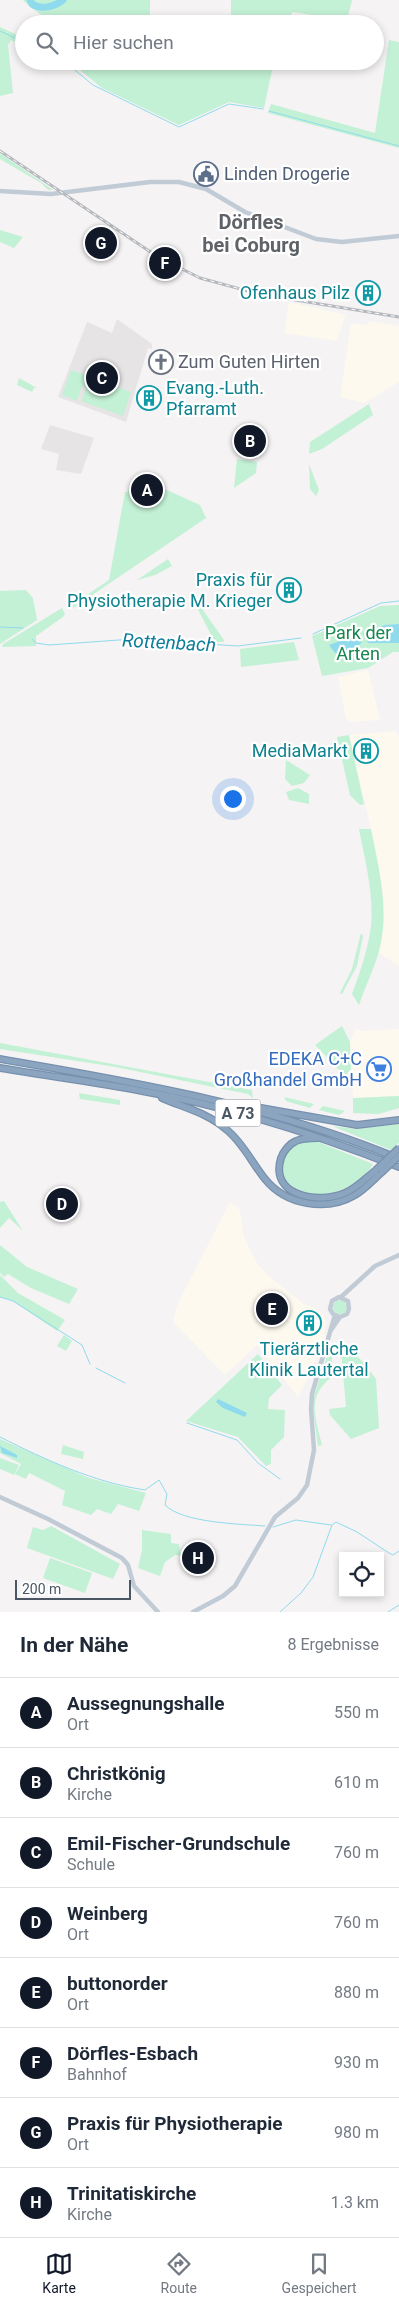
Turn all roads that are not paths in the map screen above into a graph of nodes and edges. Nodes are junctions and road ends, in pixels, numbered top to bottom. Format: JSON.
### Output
{"nodes":[{"id":1,"x":0,"y":191,"type":"edge"},
{"id":2,"x":399,"y":236,"type":"edge"},
{"id":3,"x":0,"y":1059,"type":"edge"},
{"id":4,"x":0,"y":1068,"type":"edge"},
{"id":5,"x":151,"y":1093,"type":"junction"},
{"id":6,"x":239,"y":1106,"type":"junction"},
{"id":7,"x":399,"y":1120,"type":"edge"},
{"id":8,"x":323,"y":1138,"type":"junction"},
{"id":9,"x":399,"y":1148,"type":"edge"},
{"id":10,"x":399,"y":1158,"type":"edge"},
{"id":11,"x":399,"y":1167,"type":"edge"},
{"id":12,"x":379,"y":1171,"type":"junction"},
{"id":13,"x":399,"y":1254,"type":"edge"},
{"id":14,"x":343,"y":1298,"type":"junction"},
{"id":15,"x":337,"y":1316,"type":"junction"},
{"id":16,"x":0,"y":1497,"type":"edge"},
{"id":17,"x":158,"y":1612,"type":"edge"},
{"id":18,"x":193,"y":1612,"type":"edge"}],
"edges":[{"from":1,"to":2,"type":"street"},
{"from":3,"to":6,"type":"highway","number":"A 73"},
{"from":4,"to":5,"type":"highway","number":"A 73"},
{"from":5,"to":8,"type":"highway","number":"A 73"},
{"from":5,"to":12,"type":"highway"},
{"from":6,"to":7,"type":"highway"},
{"from":6,"to":10,"type":"highway","number":"A 73"},
{"from":8,"to":11,"type":"highway","number":"A 73"},
{"from":8,"to":12,"type":"highway"},
{"from":9,"to":12,"type":"highway","bridge":true},
{"from":10,"to":12,"type":"highway","bridge":true},
{"from":13,"to":14,"type":"street"},
{"from":14,"to":15,"type":"street"},
{"from":14,"to":15,"type":"street"},
{"from":15,"to":18,"type":"street"},
{"from":16,"to":17,"type":"street"}]}
